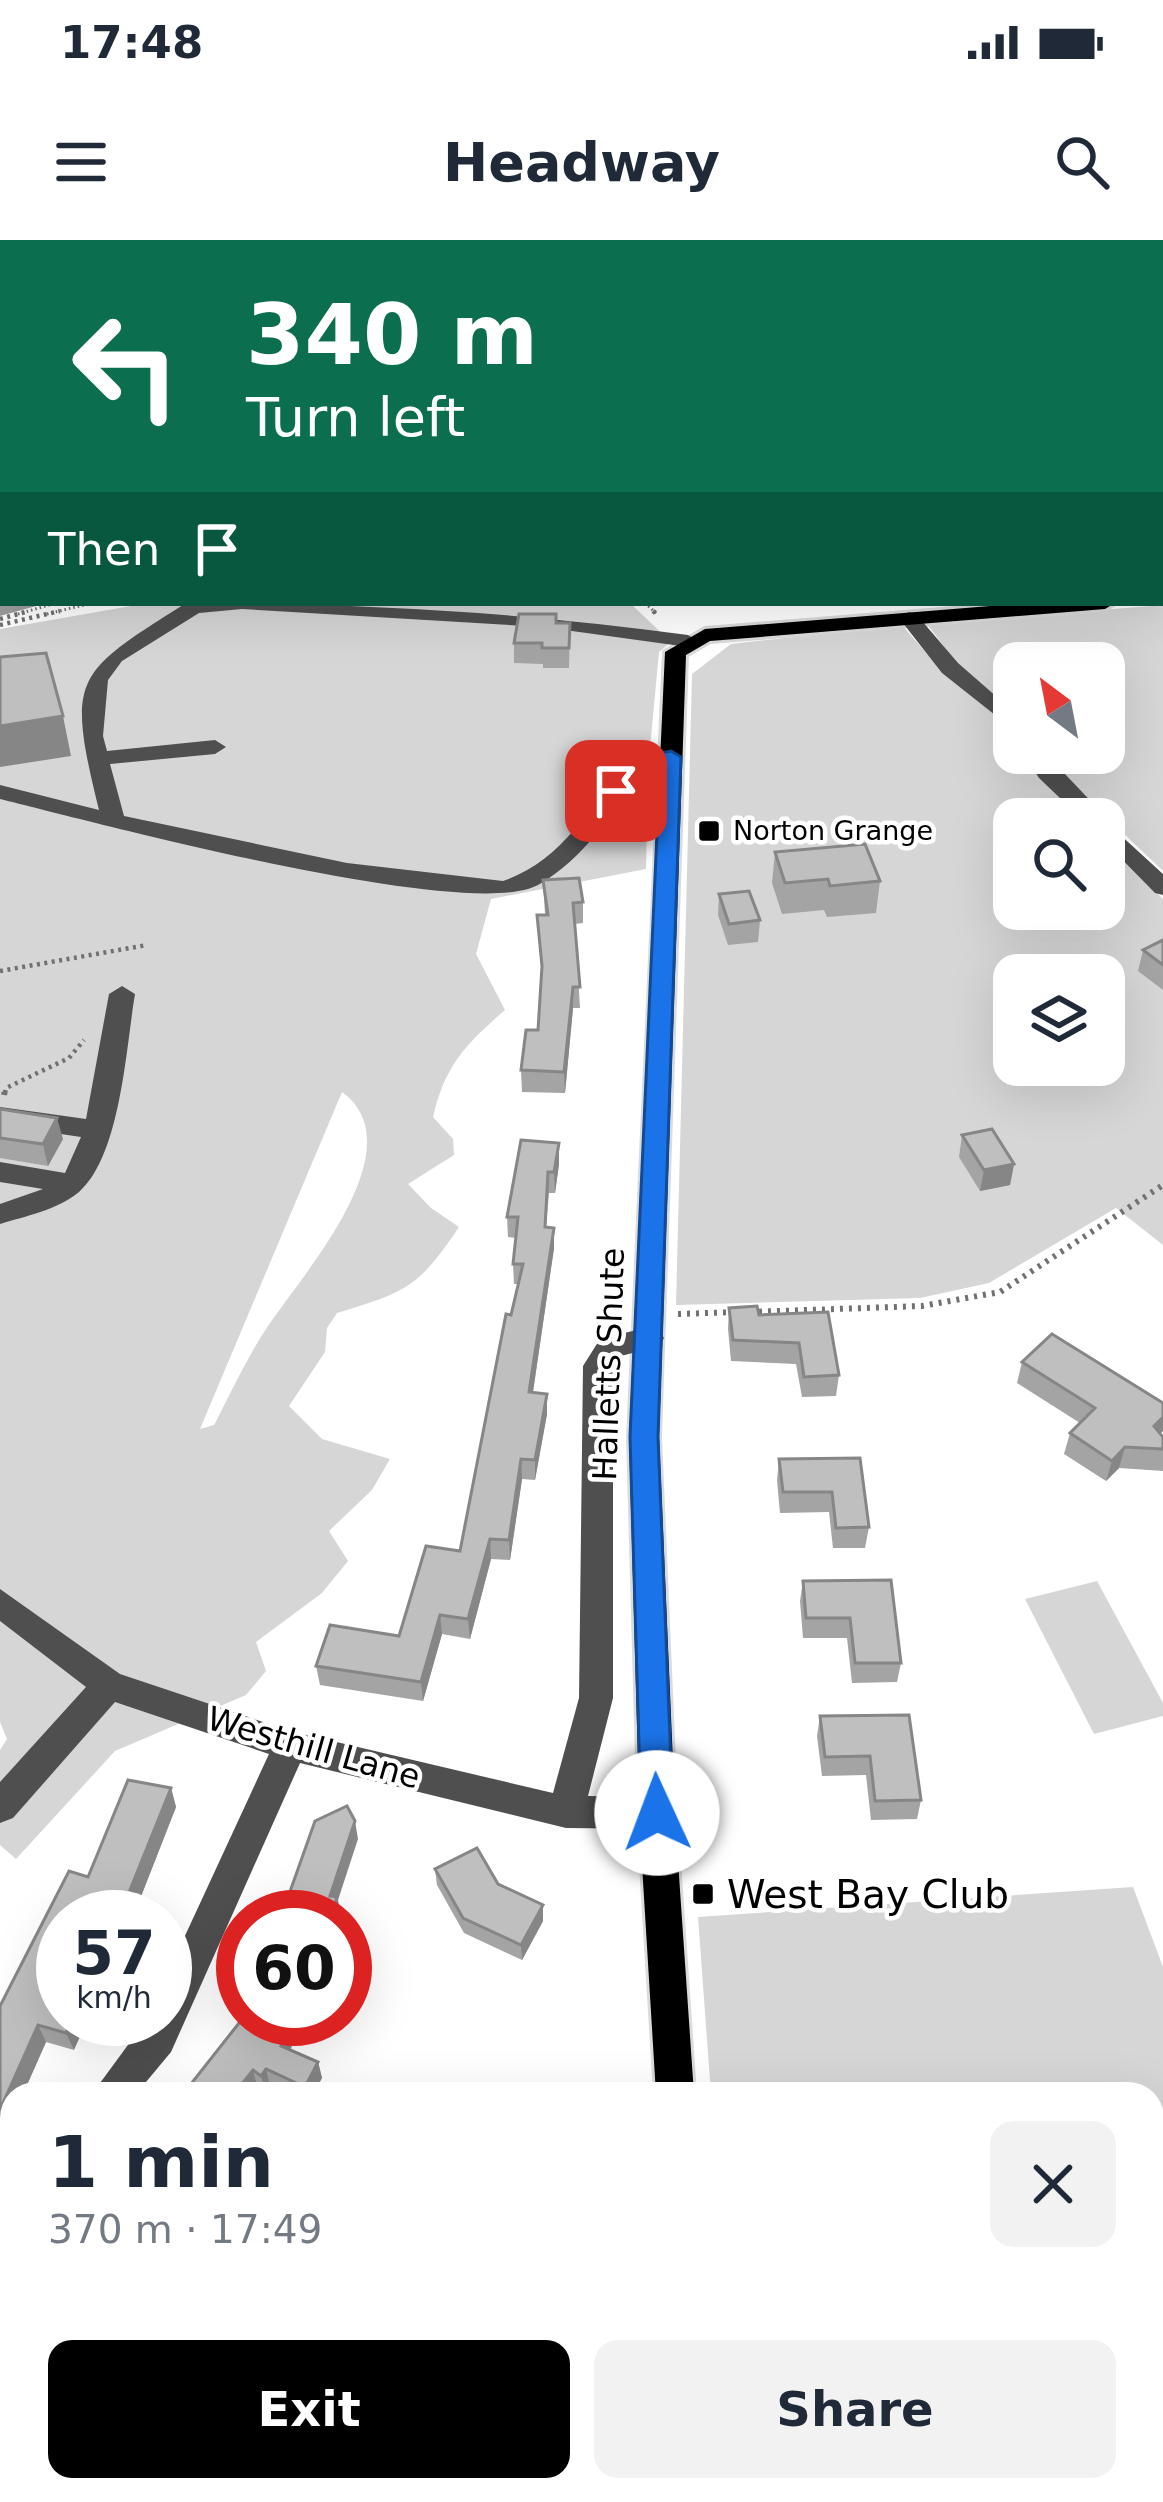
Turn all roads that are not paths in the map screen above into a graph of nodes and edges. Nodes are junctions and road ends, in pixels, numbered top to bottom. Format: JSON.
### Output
{"nodes":[{"id":1,"x":206,"y":606,"type":"edge"},
{"id":2,"x":292,"y":606,"type":"edge"},
{"id":3,"x":1066,"y":606,"type":"edge"},
{"id":4,"x":909,"y":618,"type":"junction"},
{"id":5,"x":688,"y":641,"type":"junction"},
{"id":6,"x":993,"y":705,"type":"edge"},
{"id":7,"x":214,"y":747,"type":"dead end"},
{"id":8,"x":671,"y":757,"type":"junction"},
{"id":9,"x":98,"y":758,"type":"junction"},
{"id":10,"x":1048,"y":774,"type":"edge"},
{"id":11,"x":0,"y":792,"type":"edge"},
{"id":12,"x":1073,"y":798,"type":"edge"},
{"id":13,"x":114,"y":823,"type":"junction"},
{"id":14,"x":1125,"y":849,"type":"edge"},
{"id":15,"x":1163,"y":887,"type":"edge"},
{"id":16,"x":122,"y":994,"type":"road end"},
{"id":17,"x":0,"y":1116,"type":"edge"},
{"id":18,"x":96,"y":1130,"type":"junction"},
{"id":19,"x":0,"y":1172,"type":"edge"},
{"id":20,"x":68,"y":1183,"type":"junction"},
{"id":21,"x":0,"y":1214,"type":"edge"},
{"id":22,"x":650,"y":1326,"type":"junction"},
{"id":23,"x":0,"y":1603,"type":"edge"},
{"id":24,"x":109,"y":1685,"type":"junction"},
{"id":25,"x":290,"y":1746,"type":"junction"},
{"id":26,"x":0,"y":1807,"type":"edge"},
{"id":27,"x":566,"y":1812,"type":"junction"},
{"id":28,"x":657,"y":1813,"type":"junction"},
{"id":29,"x":121,"y":2082,"type":"edge"},
{"id":30,"x":675,"y":2082,"type":"edge"}],
"edges":[{"from":1,"to":9,"type":"street"},
{"from":2,"to":5,"type":"street"},
{"from":3,"to":4,"type":"main road"},
{"from":4,"to":5,"type":"main road"},
{"from":4,"to":6,"type":"street"},
{"from":5,"to":8,"type":"main road","name":"Halletts Shute"},
{"from":7,"to":9,"type":"street"},
{"from":8,"to":13,"type":"street"},
{"from":8,"to":22,"type":"main road","name":"Halletts Shute"},
{"from":9,"to":13,"type":"street"},
{"from":10,"to":12,"type":"street"},
{"from":11,"to":13,"type":"street"},
{"from":14,"to":15,"type":"street"},
{"from":16,"to":18,"type":"street"},
{"from":17,"to":18,"type":"street"},
{"from":18,"to":20,"type":"street"},
{"from":19,"to":20,"type":"street"},
{"from":20,"to":21,"type":"street"},
{"from":22,"to":27,"type":"street"},
{"from":22,"to":28,"type":"main road","name":"Halletts Shute"},
{"from":23,"to":24,"type":"street","name":"Westhill Lane"},
{"from":24,"to":25,"type":"street","name":"Westhill Lane"},
{"from":24,"to":26,"type":"street"},
{"from":25,"to":27,"type":"street","name":"Westhill Lane"},
{"from":25,"to":29,"type":"street"},
{"from":27,"to":28,"type":"street","name":"Westhill Lane"},
{"from":28,"to":30,"type":"main road","name":"Halletts Shute"}]}
